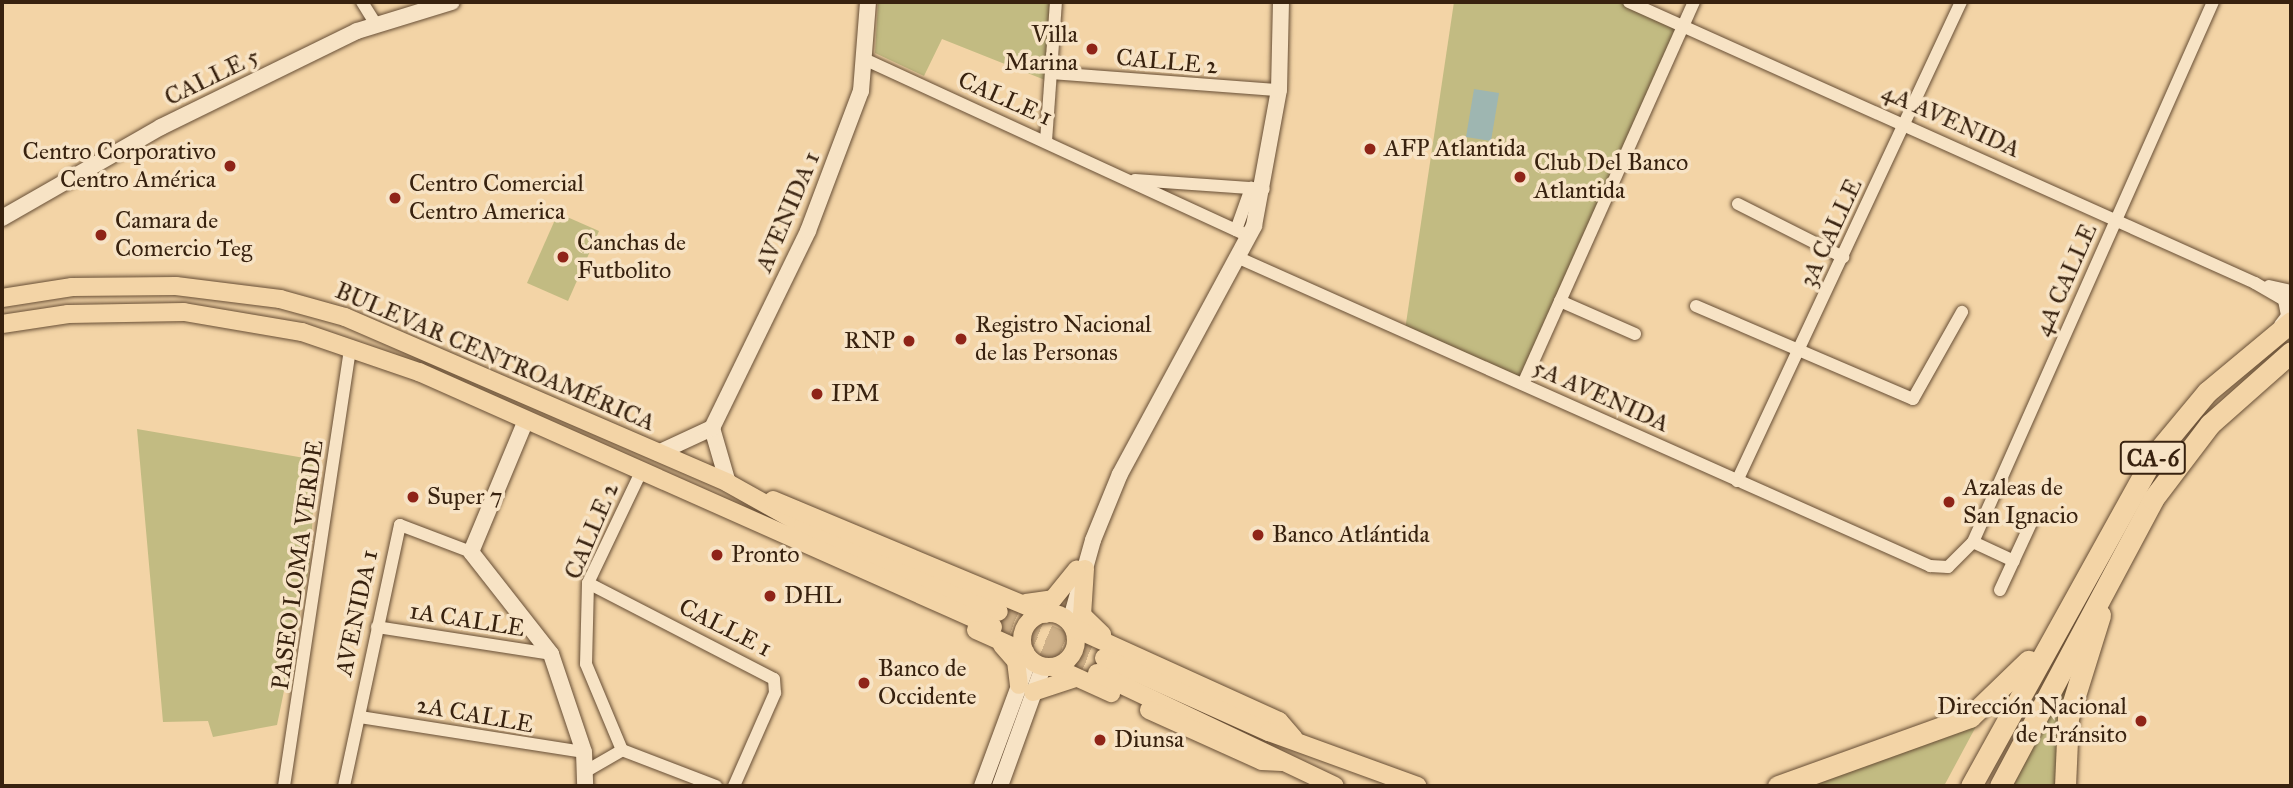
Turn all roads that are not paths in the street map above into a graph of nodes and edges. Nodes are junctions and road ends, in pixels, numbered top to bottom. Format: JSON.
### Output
{"nodes":[{"id":1,"x":362,"y":2,"type":"edge"},
{"id":2,"x":452,"y":2,"type":"edge"},
{"id":3,"x":867,"y":2,"type":"edge"},
{"id":4,"x":1056,"y":2,"type":"edge"},
{"id":5,"x":1281,"y":2,"type":"edge"},
{"id":6,"x":1629,"y":2,"type":"edge"},
{"id":7,"x":1694,"y":2,"type":"edge"},
{"id":8,"x":1961,"y":2,"type":"edge"},
{"id":9,"x":2213,"y":2,"type":"edge"},
{"id":10,"x":376,"y":24,"type":"junction"},
{"id":11,"x":1684,"y":25,"type":"junction"},
{"id":12,"x":864,"y":58,"type":"junction"},
{"id":13,"x":1051,"y":74,"type":"junction"},
{"id":14,"x":1279,"y":90,"type":"junction"},
{"id":15,"x":1905,"y":123,"type":"junction"},
{"id":16,"x":1046,"y":141,"type":"junction"},
{"id":17,"x":1128,"y":179,"type":"junction"},
{"id":18,"x":1258,"y":188,"type":"junction"},
{"id":19,"x":1738,"y":204,"type":"dead end"},
{"id":20,"x":2,"y":218,"type":"edge"},
{"id":21,"x":2116,"y":219,"type":"junction"},
{"id":22,"x":1243,"y":233,"type":"junction"},
{"id":23,"x":1843,"y":257,"type":"junction"},
{"id":24,"x":1239,"y":258,"type":"junction"},
{"id":25,"x":2255,"y":283,"type":"junction"},
{"id":26,"x":2288,"y":287,"type":"edge"},
{"id":27,"x":2,"y":298,"type":"edge"},
{"id":28,"x":1560,"y":301,"type":"junction"},
{"id":29,"x":1696,"y":306,"type":"dead end"},
{"id":30,"x":1962,"y":312,"type":"dead end"},
{"id":31,"x":2291,"y":322,"type":"edge"},
{"id":32,"x":2,"y":324,"type":"edge"},
{"id":33,"x":1635,"y":334,"type":"dead end"},
{"id":34,"x":2270,"y":337,"type":"junction"},
{"id":35,"x":350,"y":349,"type":"junction"},
{"id":36,"x":1799,"y":350,"type":"junction"},
{"id":37,"x":2291,"y":352,"type":"edge"},
{"id":38,"x":1523,"y":384,"type":"junction"},
{"id":39,"x":526,"y":420,"type":"junction"},
{"id":40,"x":712,"y":428,"type":"junction"},
{"id":41,"x":658,"y":453,"type":"junction"},
{"id":42,"x":641,"y":472,"type":"junction"},
{"id":43,"x":1737,"y":481,"type":"junction"},
{"id":44,"x":729,"y":483,"type":"junction"},
{"id":45,"x":753,"y":494,"type":"junction"},
{"id":46,"x":2032,"y":521,"type":"dead end"},
{"id":47,"x":1973,"y":542,"type":"junction"},
{"id":48,"x":471,"y":552,"type":"junction"},
{"id":49,"x":2014,"y":561,"type":"junction"},
{"id":50,"x":2116,"y":562,"type":"junction"},
{"id":51,"x":1948,"y":567,"type":"joint"},
{"id":52,"x":1081,"y":569,"type":"junction"},
{"id":53,"x":589,"y":583,"type":"junction"},
{"id":54,"x":2000,"y":590,"type":"dead end"},
{"id":55,"x":1017,"y":602,"type":"junction"},
{"id":56,"x":1048,"y":613,"type":"junction"},
{"id":57,"x":1072,"y":625,"type":"junction"},
{"id":58,"x":997,"y":626,"type":"junction"},
{"id":59,"x":377,"y":627,"type":"junction"},
{"id":60,"x":2056,"y":627,"type":"junction"},
{"id":61,"x":551,"y":654,"type":"junction"},
{"id":62,"x":1138,"y":656,"type":"junction"},
{"id":63,"x":1038,"y":661,"type":"junction"},
{"id":64,"x":1078,"y":677,"type":"junction"},
{"id":65,"x":1026,"y":689,"type":"junction"},
{"id":66,"x":360,"y":717,"type":"junction"},
{"id":67,"x":1296,"y":740,"type":"junction"},
{"id":68,"x":622,"y":750,"type":"junction"},
{"id":69,"x":584,"y":752,"type":"junction"},
{"id":70,"x":1285,"y":762,"type":"junction"},
{"id":71,"x":587,"y":778,"type":"edge"},
{"id":72,"x":284,"y":786,"type":"edge"},
{"id":73,"x":344,"y":786,"type":"edge"},
{"id":74,"x":716,"y":786,"type":"edge"},
{"id":75,"x":734,"y":786,"type":"edge"},
{"id":76,"x":982,"y":786,"type":"edge"},
{"id":77,"x":1000,"y":786,"type":"edge"},
{"id":78,"x":1335,"y":786,"type":"edge"},
{"id":79,"x":1417,"y":786,"type":"edge"},
{"id":80,"x":1778,"y":786,"type":"edge"},
{"id":81,"x":1971,"y":786,"type":"edge"},
{"id":82,"x":2000,"y":786,"type":"edge"},
{"id":83,"x":2065,"y":786,"type":"edge"}],
"edges":[{"from":1,"to":10,"type":"street"},
{"from":2,"to":10,"type":"street","name":"CALLE 5"},
{"from":3,"to":12,"type":"street","name":"AVENIDA 1"},
{"from":4,"to":13,"type":"street"},
{"from":5,"to":14,"type":"street"},
{"from":6,"to":11,"type":"street","name":"4A AVENIDA"},
{"from":7,"to":11,"type":"street"},
{"from":8,"to":15,"type":"street","name":"3A CALLE"},
{"from":9,"to":21,"type":"street","name":"4A CALLE"},
{"from":10,"to":20,"type":"street","name":"CALLE 5"},
{"from":11,"to":15,"type":"street","name":"4A AVENIDA"},
{"from":11,"to":28,"type":"street"},
{"from":12,"to":16,"type":"street","name":"CALLE 1"},
{"from":12,"to":40,"type":"street","name":"AVENIDA 1"},
{"from":13,"to":14,"type":"street","name":"CALLE 2"},
{"from":13,"to":16,"type":"street"},
{"from":14,"to":18,"type":"street"},
{"from":15,"to":21,"type":"street","name":"4A AVENIDA"},
{"from":15,"to":23,"type":"street","name":"3A CALLE"},
{"from":16,"to":17,"type":"street","name":"CALLE 1"},
{"from":17,"to":18,"type":"street","name":"CALLE 1"},
{"from":17,"to":22,"type":"street","name":"CALLE 1"},
{"from":18,"to":22,"type":"street"},
{"from":19,"to":23,"type":"street"},
{"from":21,"to":25,"type":"street","name":"4A AVENIDA"},
{"from":21,"to":47,"type":"street","name":"4A CALLE"},
{"from":22,"to":24,"type":"street"},
{"from":23,"to":36,"type":"street","name":"3A CALLE"},
{"from":24,"to":38,"type":"street","name":"5A AVENIDA"},
{"from":24,"to":52,"type":"street"},
{"from":25,"to":26,"type":"street","name":"4A AVENIDA"},
{"from":25,"to":34,"type":"street","name":"4A AVENIDA"},
{"from":27,"to":41,"type":"main road","name":"BULEVAR CENTROAMÉRICA"},
{"from":28,"to":33,"type":"street"},
{"from":28,"to":38,"type":"street"},
{"from":29,"to":36,"type":"street"},
{"from":30,"to":36,"type":"street"},
{"from":31,"to":34,"type":"highway","number":"CA-6"},
{"from":32,"to":35,"type":"main road","name":"BULEVAR CENTROAMÉRICA"},
{"from":34,"to":60,"type":"highway","number":"CA-6"},
{"from":35,"to":39,"type":"main road","name":"BULEVAR CENTROAMÉRICA"},
{"from":35,"to":72,"type":"street","name":"PASEO LOMA VERDE"},
{"from":36,"to":43,"type":"street","name":"3A CALLE"},
{"from":37,"to":50,"type":"highway","number":"CA-6"},
{"from":38,"to":43,"type":"street","name":"5A AVENIDA"},
{"from":39,"to":42,"type":"main road","name":"BULEVAR CENTROAMÉRICA"},
{"from":39,"to":48,"type":"street"},
{"from":40,"to":41,"type":"street"},
{"from":40,"to":44,"type":"street"},
{"from":41,"to":44,"type":"main road","name":"BULEVAR CENTROAMÉRICA"},
{"from":42,"to":53,"type":"street","name":"CALLE 2"},
{"from":42,"to":58,"type":"main road","name":"BULEVAR CENTROAMÉRICA"},
{"from":43,"to":51,"type":"street","name":"5A AVENIDA"},
{"from":44,"to":45,"type":"main road","name":"BULEVAR CENTROAMÉRICA"},
{"from":45,"to":55,"type":"main road","name":"BULEVAR CENTROAMÉRICA"},
{"from":45,"to":58,"type":"main road","name":"BULEVAR CENTROAMÉRICA"},
{"from":46,"to":49,"type":"street"},
{"from":47,"to":49,"type":"street"},
{"from":47,"to":51,"type":"street","name":"4A CALLE"},
{"from":48,"to":59,"type":"street","name":"AVENIDA 1"},
{"from":48,"to":61,"type":"street"},
{"from":49,"to":54,"type":"street"},
{"from":50,"to":82,"type":"highway","number":"CA-6"},
{"from":50,"to":83,"type":"highway"},
{"from":52,"to":55,"type":"main road"},
{"from":52,"to":56,"type":"street"},
{"from":52,"to":57,"type":"street"},
{"from":52,"to":62,"type":"main road"},
{"from":53,"to":68,"type":"street","name":"CALLE 2"},
{"from":53,"to":75,"type":"street","name":"CALLE 1"},
{"from":55,"to":56,"type":"main road","name":"BULEVAR CENTROAMÉRICA"},
{"from":56,"to":57,"type":"main road","name":"BULEVAR CENTROAMÉRICA"},
{"from":56,"to":63,"type":"main road"},
{"from":57,"to":62,"type":"main road","name":"BULEVAR CENTROAMÉRICA"},
{"from":57,"to":63,"type":"main road"},
{"from":58,"to":63,"type":"main road","name":"BULEVAR CENTROAMÉRICA"},
{"from":58,"to":65,"type":"main road"},
{"from":59,"to":61,"type":"street","name":"1A CALLE"},
{"from":59,"to":66,"type":"street","name":"AVENIDA 1"},
{"from":60,"to":80,"type":"highway"},
{"from":60,"to":81,"type":"highway","number":"CA-6"},
{"from":61,"to":69,"type":"street"},
{"from":62,"to":67,"type":"main road","name":"BULEVAR CENTROAMÉRICA"},
{"from":63,"to":64,"type":"main road","name":"BULEVAR CENTROAMÉRICA"},
{"from":63,"to":65,"type":"street"},
{"from":64,"to":65,"type":"main road"},
{"from":64,"to":70,"type":"main road","name":"BULEVAR CENTROAMÉRICA"},
{"from":65,"to":76,"type":"street"},
{"from":65,"to":77,"type":"street"},
{"from":66,"to":69,"type":"street","name":"2A CALLE"},
{"from":66,"to":73,"type":"street","name":"AVENIDA 1"},
{"from":67,"to":70,"type":"main road","name":"BULEVAR CENTROAMÉRICA"},
{"from":67,"to":79,"type":"main road","name":"BULEVAR CENTROAMÉRICA"},
{"from":68,"to":71,"type":"street"},
{"from":68,"to":74,"type":"street"},
{"from":69,"to":71,"type":"street"},
{"from":70,"to":78,"type":"main road","name":"BULEVAR CENTROAMÉRICA"}]}
